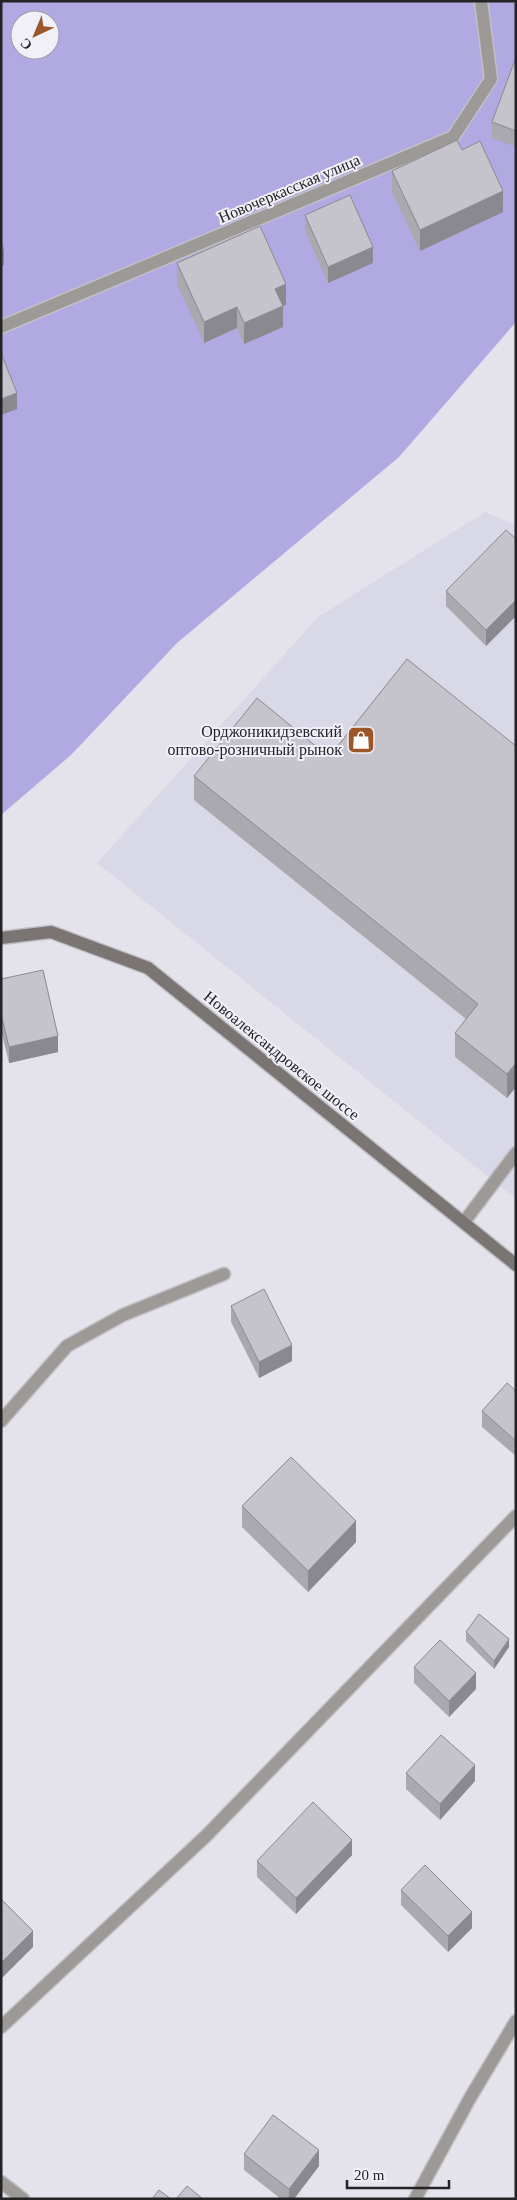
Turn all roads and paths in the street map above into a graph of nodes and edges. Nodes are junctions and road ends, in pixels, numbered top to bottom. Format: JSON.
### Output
{"nodes":[{"id":1,"x":481,"y":1,"type":"edge"},
{"id":2,"x":1,"y":327,"type":"edge"},
{"id":3,"x":1,"y":938,"type":"edge"},
{"id":4,"x":516,"y":1153,"type":"edge"},
{"id":5,"x":464,"y":1222,"type":"junction"},
{"id":6,"x":516,"y":1265,"type":"edge"},
{"id":7,"x":224,"y":1274,"type":"dead end"},
{"id":8,"x":1,"y":1421,"type":"edge"},
{"id":9,"x":516,"y":1516,"type":"edge"},
{"id":10,"x":516,"y":2021,"type":"edge"},
{"id":11,"x":1,"y":2027,"type":"edge"},
{"id":12,"x":1,"y":2182,"type":"edge"},
{"id":13,"x":23,"y":2199,"type":"edge"},
{"id":14,"x":415,"y":2199,"type":"edge"}],
"edges":[{"from":1,"to":2,"type":"street","name":"Новочеркасская улица"},
{"from":3,"to":5,"type":"main road","name":"Новоалександровское шоссе"},
{"from":4,"to":5,"type":"street"},
{"from":5,"to":6,"type":"main road","name":"Новоалександровское шоссе"},
{"from":7,"to":8,"type":"street"},
{"from":9,"to":11,"type":"street"},
{"from":10,"to":14,"type":"street"},
{"from":12,"to":13,"type":"street"}]}
